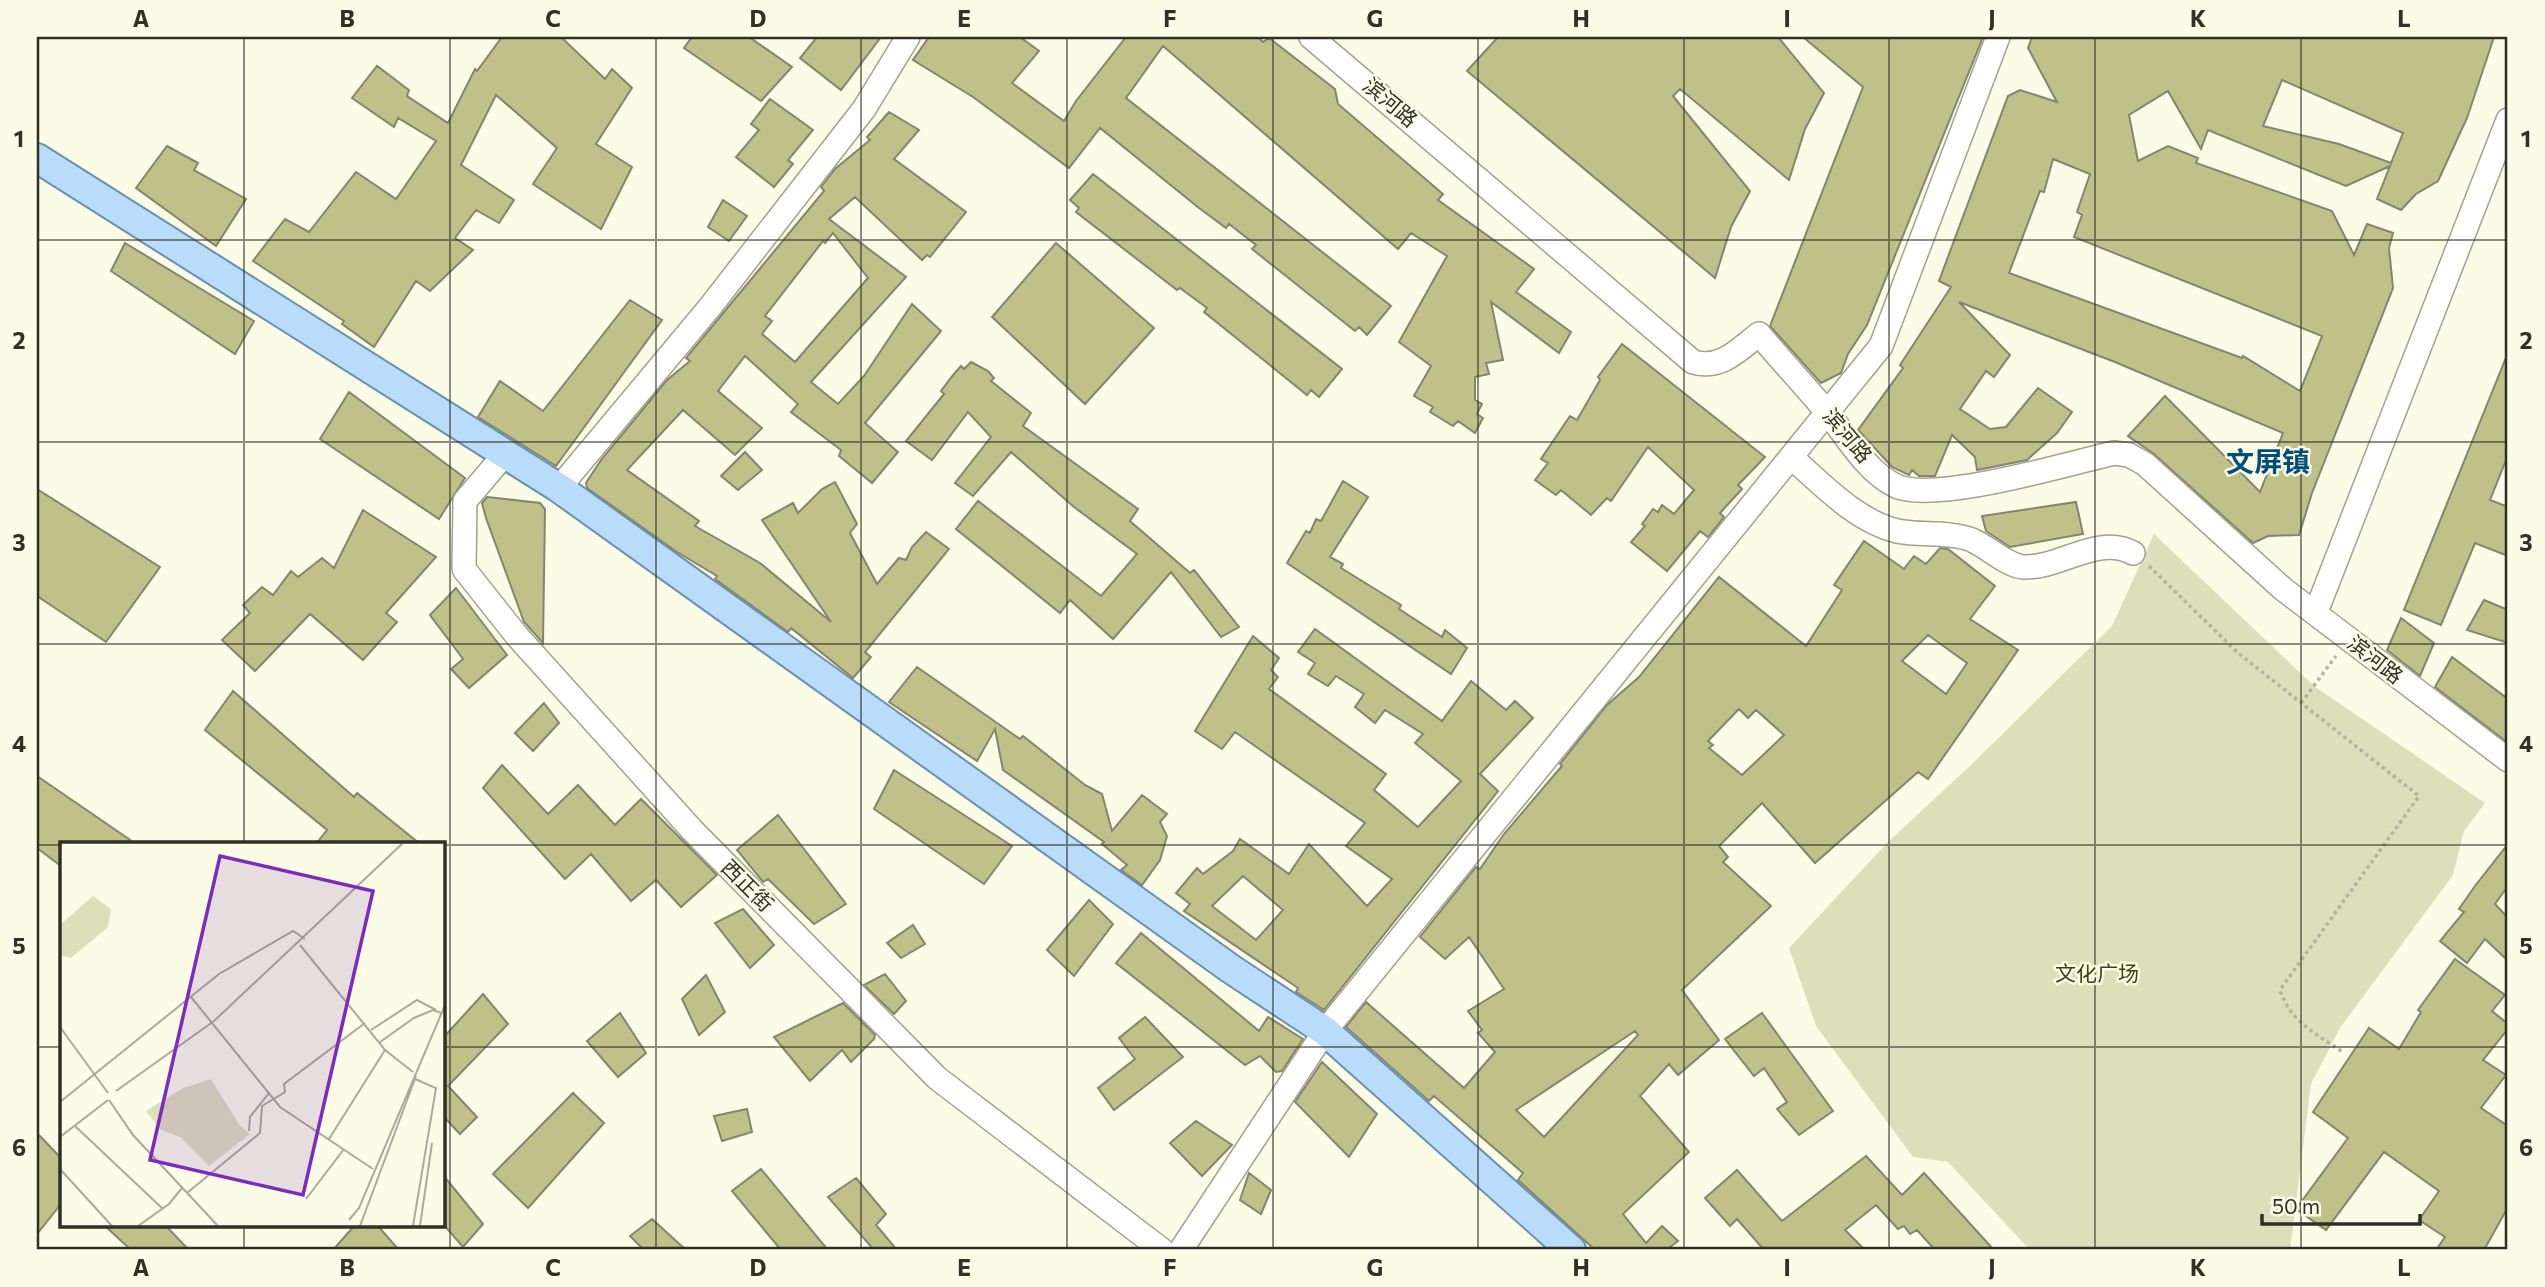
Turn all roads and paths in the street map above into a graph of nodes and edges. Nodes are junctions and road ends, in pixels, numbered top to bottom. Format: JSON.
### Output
{"nodes":[{"id":1,"x":908,"y":37,"type":"edge"},
{"id":2,"x":1311,"y":37,"type":"edge"},
{"id":3,"x":1998,"y":37,"type":"edge"},
{"id":4,"x":2508,"y":120,"type":"edge"},
{"id":5,"x":37,"y":158,"type":"edge"},
{"id":6,"x":1828,"y":413,"type":"junction"},
{"id":7,"x":505,"y":454,"type":"junction"},
{"id":8,"x":1792,"y":458,"type":"junction"},
{"id":9,"x":559,"y":488,"type":"junction"},
{"id":10,"x":2133,"y":553,"type":"joint"},
{"id":11,"x":2316,"y":612,"type":"junction"},
{"id":12,"x":2337,"y":655,"type":"dead end"},
{"id":13,"x":2301,"y":704,"type":"junction"},
{"id":14,"x":2508,"y":760,"type":"edge"},
{"id":15,"x":1325,"y":1031,"type":"junction"},
{"id":16,"x":2344,"y":1053,"type":"dead end"},
{"id":17,"x":1161,"y":1250,"type":"edge"},
{"id":18,"x":1181,"y":1250,"type":"edge"},
{"id":19,"x":1571,"y":1250,"type":"edge"}],
"edges":[{"from":1,"to":9,"type":"street"},
{"from":2,"to":6,"type":"street","name":"滨河路"},
{"from":3,"to":6,"type":"street"},
{"from":4,"to":11,"type":"street"},
{"from":5,"to":7,"type":"main road"},
{"from":6,"to":8,"type":"street"},
{"from":6,"to":11,"type":"street","name":"滨河路"},
{"from":7,"to":9,"type":"main road"},
{"from":7,"to":17,"type":"street","name":"西正街"},
{"from":8,"to":10,"type":"street"},
{"from":8,"to":15,"type":"street"},
{"from":9,"to":15,"type":"main road"},
{"from":10,"to":13,"type":"path"},
{"from":11,"to":14,"type":"street","name":"滨河路"},
{"from":12,"to":13,"type":"path"},
{"from":13,"to":16,"type":"path"},
{"from":15,"to":18,"type":"street"},
{"from":15,"to":19,"type":"main road"}]}
